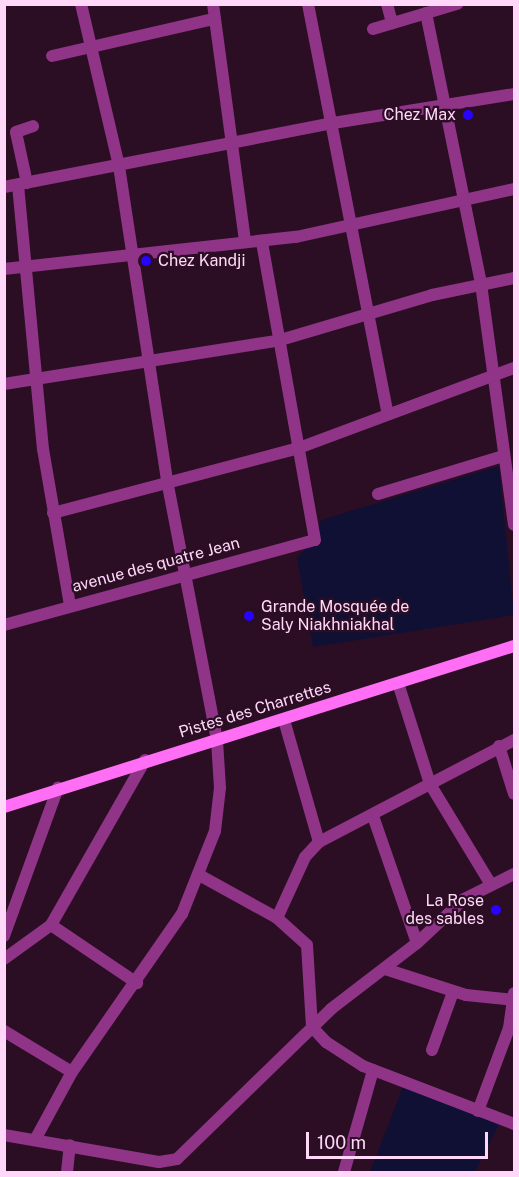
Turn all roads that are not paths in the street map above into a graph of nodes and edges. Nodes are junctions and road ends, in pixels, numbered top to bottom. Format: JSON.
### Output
{"nodes":[{"id":1,"x":81,"y":4,"type":"edge"},
{"id":2,"x":213,"y":4,"type":"edge"},
{"id":3,"x":308,"y":4,"type":"edge"},
{"id":4,"x":387,"y":4,"type":"edge"},
{"id":5,"x":457,"y":4,"type":"edge"},
{"id":6,"x":426,"y":13,"type":"junction"},
{"id":7,"x":213,"y":20,"type":"junction"},
{"id":8,"x":393,"y":23,"type":"junction"},
{"id":9,"x":373,"y":29,"type":"dead end"},
{"id":10,"x":90,"y":48,"type":"junction"},
{"id":11,"x":52,"y":56,"type":"dead end"},
{"id":12,"x":514,"y":94,"type":"edge"},
{"id":13,"x":444,"y":105,"type":"junction"},
{"id":14,"x":327,"y":123,"type":"junction"},
{"id":15,"x":33,"y":126,"type":"dead end"},
{"id":16,"x":228,"y":144,"type":"junction"},
{"id":17,"x":119,"y":166,"type":"junction"},
{"id":18,"x":23,"y":184,"type":"junction"},
{"id":19,"x":4,"y":188,"type":"edge"},
{"id":20,"x":514,"y":189,"type":"edge"},
{"id":21,"x":463,"y":201,"type":"junction"},
{"id":22,"x":348,"y":225,"type":"junction"},
{"id":23,"x":262,"y":240,"type":"junction"},
{"id":24,"x":245,"y":242,"type":"junction"},
{"id":25,"x":134,"y":255,"type":"junction"},
{"id":26,"x":26,"y":268,"type":"junction"},
{"id":27,"x":4,"y":269,"type":"edge"},
{"id":28,"x":514,"y":278,"type":"edge"},
{"id":29,"x":481,"y":284,"type":"junction"},
{"id":30,"x":367,"y":313,"type":"junction"},
{"id":31,"x":277,"y":341,"type":"junction"},
{"id":32,"x":148,"y":358,"type":"junction"},
{"id":33,"x":514,"y":368,"type":"edge"},
{"id":34,"x":492,"y":376,"type":"junction"},
{"id":35,"x":36,"y":379,"type":"junction"},
{"id":36,"x":4,"y":384,"type":"edge"},
{"id":37,"x":388,"y":414,"type":"junction"},
{"id":38,"x":296,"y":449,"type":"junction"},
{"id":39,"x":508,"y":461,"type":"edge"},
{"id":40,"x":167,"y":480,"type":"junction"},
{"id":41,"x":378,"y":494,"type":"dead end"},
{"id":42,"x":53,"y":513,"type":"junction"},
{"id":43,"x":514,"y":525,"type":"edge"},
{"id":44,"x":183,"y":573,"type":"junction"},
{"id":45,"x":70,"y":606,"type":"junction"},
{"id":46,"x":4,"y":625,"type":"edge"},
{"id":47,"x":514,"y":646,"type":"edge"},
{"id":48,"x":398,"y":683,"type":"junction"},
{"id":49,"x":284,"y":720,"type":"junction"},
{"id":50,"x":217,"y":740,"type":"junction"},
{"id":51,"x":514,"y":740,"type":"edge"},
{"id":52,"x":500,"y":746,"type":"junction"},
{"id":53,"x":145,"y":760,"type":"junction"},
{"id":54,"x":430,"y":784,"type":"junction"},
{"id":55,"x":58,"y":788,"type":"junction"},
{"id":56,"x":514,"y":794,"type":"edge"},
{"id":57,"x":4,"y":807,"type":"edge"},
{"id":58,"x":373,"y":816,"type":"junction"},
{"id":59,"x":320,"y":842,"type":"junction"},
{"id":60,"x":514,"y":873,"type":"edge"},
{"id":61,"x":201,"y":876,"type":"junction"},
{"id":62,"x":490,"y":883,"type":"junction"},
{"id":63,"x":277,"y":918,"type":"junction"},
{"id":64,"x":51,"y":925,"type":"junction"},
{"id":65,"x":4,"y":936,"type":"edge"},
{"id":66,"x":417,"y":943,"type":"junction"},
{"id":67,"x":4,"y":959,"type":"edge"},
{"id":68,"x":385,"y":969,"type":"junction"},
{"id":69,"x":136,"y":983,"type":"junction"},
{"id":70,"x":453,"y":992,"type":"junction"},
{"id":71,"x":514,"y":997,"type":"edge"},
{"id":72,"x":312,"y":1027,"type":"junction"},
{"id":73,"x":4,"y":1030,"type":"edge"},
{"id":74,"x":432,"y":1050,"type":"dead end"},
{"id":75,"x":373,"y":1070,"type":"junction"},
{"id":76,"x":72,"y":1072,"type":"junction"},
{"id":77,"x":478,"y":1111,"type":"junction"},
{"id":78,"x":514,"y":1124,"type":"edge"},
{"id":79,"x":4,"y":1135,"type":"edge"},
{"id":80,"x":36,"y":1138,"type":"junction"},
{"id":81,"x":70,"y":1145,"type":"junction"},
{"id":82,"x":169,"y":1167,"type":"edge"},
{"id":83,"x":66,"y":1173,"type":"edge"},
{"id":84,"x":344,"y":1173,"type":"edge"}],
"edges":[{"from":1,"to":10,"type":"street"},
{"from":2,"to":7,"type":"street"},
{"from":3,"to":14,"type":"street"},
{"from":4,"to":8,"type":"street"},
{"from":5,"to":6,"type":"street"},
{"from":6,"to":8,"type":"street"},
{"from":6,"to":13,"type":"street"},
{"from":7,"to":10,"type":"street"},
{"from":7,"to":16,"type":"street"},
{"from":8,"to":9,"type":"street"},
{"from":10,"to":11,"type":"street"},
{"from":10,"to":17,"type":"street"},
{"from":12,"to":13,"type":"street"},
{"from":13,"to":14,"type":"street"},
{"from":13,"to":21,"type":"street"},
{"from":14,"to":16,"type":"street"},
{"from":14,"to":22,"type":"street"},
{"from":15,"to":18,"type":"street"},
{"from":16,"to":17,"type":"street"},
{"from":16,"to":24,"type":"street"},
{"from":17,"to":18,"type":"street"},
{"from":17,"to":25,"type":"street"},
{"from":18,"to":19,"type":"street"},
{"from":18,"to":26,"type":"street"},
{"from":20,"to":21,"type":"street"},
{"from":21,"to":22,"type":"street"},
{"from":21,"to":29,"type":"street"},
{"from":22,"to":23,"type":"street"},
{"from":22,"to":30,"type":"street"},
{"from":23,"to":24,"type":"street"},
{"from":23,"to":31,"type":"street"},
{"from":24,"to":25,"type":"street"},
{"from":25,"to":26,"type":"street"},
{"from":25,"to":32,"type":"street"},
{"from":26,"to":27,"type":"street"},
{"from":26,"to":35,"type":"street"},
{"from":28,"to":29,"type":"street"},
{"from":29,"to":30,"type":"street"},
{"from":29,"to":34,"type":"street"},
{"from":30,"to":31,"type":"street"},
{"from":30,"to":37,"type":"street"},
{"from":31,"to":32,"type":"street"},
{"from":31,"to":38,"type":"street"},
{"from":32,"to":35,"type":"street"},
{"from":32,"to":40,"type":"street"},
{"from":33,"to":34,"type":"street"},
{"from":34,"to":37,"type":"street"},
{"from":34,"to":39,"type":"street"},
{"from":35,"to":36,"type":"street"},
{"from":35,"to":42,"type":"street"},
{"from":37,"to":38,"type":"street"},
{"from":38,"to":40,"type":"street"},
{"from":38,"to":44,"type":"street","name":"avenue des quatre Jean"},
{"from":39,"to":41,"type":"street"},
{"from":39,"to":43,"type":"street"},
{"from":40,"to":42,"type":"street"},
{"from":40,"to":44,"type":"street"},
{"from":42,"to":45,"type":"street"},
{"from":44,"to":45,"type":"street","name":"avenue des quatre Jean"},
{"from":44,"to":50,"type":"street"},
{"from":45,"to":46,"type":"street","name":"avenue des quatre Jean"},
{"from":47,"to":48,"type":"main road","name":"Pistes des Charrettes"},
{"from":48,"to":49,"type":"main road","name":"Pistes des Charrettes"},
{"from":48,"to":54,"type":"street"},
{"from":49,"to":50,"type":"main road","name":"Pistes des Charrettes"},
{"from":49,"to":59,"type":"street"},
{"from":50,"to":53,"type":"main road","name":"Pistes des Charrettes"},
{"from":50,"to":61,"type":"street"},
{"from":51,"to":52,"type":"street"},
{"from":52,"to":54,"type":"street"},
{"from":52,"to":56,"type":"street"},
{"from":53,"to":55,"type":"main road","name":"Pistes des Charrettes"},
{"from":53,"to":64,"type":"street"},
{"from":54,"to":58,"type":"street"},
{"from":54,"to":62,"type":"street"},
{"from":55,"to":57,"type":"main road","name":"Pistes des Charrettes"},
{"from":55,"to":65,"type":"street"},
{"from":58,"to":59,"type":"street"},
{"from":58,"to":66,"type":"street"},
{"from":59,"to":63,"type":"street"},
{"from":60,"to":62,"type":"street"},
{"from":61,"to":63,"type":"street"},
{"from":61,"to":69,"type":"street"},
{"from":62,"to":66,"type":"street"},
{"from":63,"to":72,"type":"street"},
{"from":64,"to":67,"type":"street"},
{"from":64,"to":69,"type":"street"},
{"from":66,"to":68,"type":"street"},
{"from":68,"to":70,"type":"street"},
{"from":68,"to":72,"type":"street"},
{"from":69,"to":76,"type":"street"},
{"from":70,"to":71,"type":"street"},
{"from":70,"to":74,"type":"street"},
{"from":71,"to":77,"type":"street"},
{"from":72,"to":75,"type":"street"},
{"from":72,"to":82,"type":"street"},
{"from":73,"to":76,"type":"street"},
{"from":75,"to":77,"type":"street"},
{"from":75,"to":84,"type":"street"},
{"from":76,"to":80,"type":"street"},
{"from":77,"to":78,"type":"street"},
{"from":79,"to":80,"type":"street"},
{"from":80,"to":81,"type":"street"},
{"from":81,"to":82,"type":"street"},
{"from":81,"to":83,"type":"street"}]}
